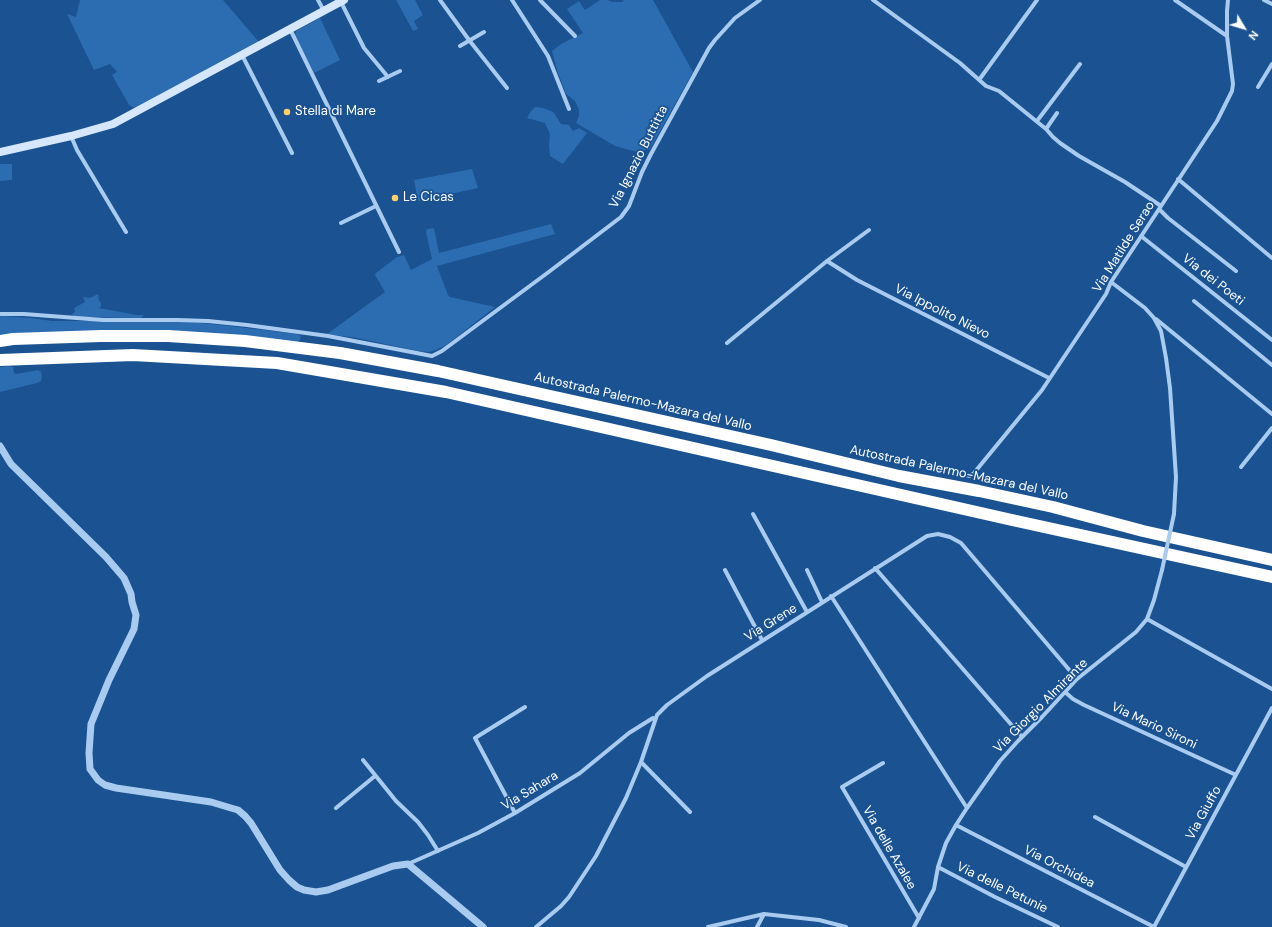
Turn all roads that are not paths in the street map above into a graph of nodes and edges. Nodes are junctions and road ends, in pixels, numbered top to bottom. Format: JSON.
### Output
{"nodes":[{"id":1,"x":318,"y":0,"type":"edge"},
{"id":2,"x":440,"y":0,"type":"edge"},
{"id":3,"x":512,"y":0,"type":"edge"},
{"id":4,"x":540,"y":0,"type":"edge"},
{"id":5,"x":760,"y":0,"type":"edge"},
{"id":6,"x":873,"y":0,"type":"edge"},
{"id":7,"x":1037,"y":0,"type":"edge"},
{"id":8,"x":1175,"y":0,"type":"edge"},
{"id":9,"x":1228,"y":0,"type":"edge"},
{"id":10,"x":1264,"y":0,"type":"edge"},
{"id":11,"x":342,"y":1,"type":"edge"},
{"id":12,"x":1272,"y":4,"type":"edge"},
{"id":13,"x":324,"y":11,"type":"junction"},
{"id":14,"x":290,"y":29,"type":"junction"},
{"id":15,"x":484,"y":32,"type":"dead end"},
{"id":16,"x":575,"y":36,"type":"dead end"},
{"id":17,"x":1227,"y":36,"type":"junction"},
{"id":18,"x":469,"y":40,"type":"junction"},
{"id":19,"x":460,"y":46,"type":"dead end"},
{"id":20,"x":239,"y":57,"type":"junction"},
{"id":21,"x":1080,"y":64,"type":"dead end"},
{"id":22,"x":1272,"y":64,"type":"edge"},
{"id":23,"x":400,"y":71,"type":"dead end"},
{"id":24,"x":388,"y":77,"type":"junction"},
{"id":25,"x":979,"y":80,"type":"junction"},
{"id":26,"x":379,"y":81,"type":"dead end"},
{"id":27,"x":1258,"y":87,"type":"dead end"},
{"id":28,"x":507,"y":88,"type":"dead end"},
{"id":29,"x":569,"y":109,"type":"dead end"},
{"id":30,"x":1057,"y":113,"type":"dead end"},
{"id":31,"x":1037,"y":121,"type":"junction"},
{"id":32,"x":1046,"y":129,"type":"junction"},
{"id":33,"x":71,"y":136,"type":"junction"},
{"id":34,"x":1,"y":151,"type":"edge"},
{"id":35,"x":292,"y":153,"type":"dead end"},
{"id":36,"x":1178,"y":179,"type":"junction"},
{"id":37,"x":376,"y":206,"type":"junction"},
{"id":38,"x":1160,"y":208,"type":"junction"},
{"id":39,"x":342,"y":223,"type":"dead end"},
{"id":40,"x":870,"y":230,"type":"dead end"},
{"id":41,"x":126,"y":232,"type":"dead end"},
{"id":42,"x":1141,"y":236,"type":"junction"},
{"id":43,"x":399,"y":252,"type":"dead end"},
{"id":44,"x":1272,"y":258,"type":"edge"},
{"id":45,"x":827,"y":261,"type":"junction"},
{"id":46,"x":1236,"y":271,"type":"dead end"},
{"id":47,"x":1111,"y":282,"type":"junction"},
{"id":48,"x":1194,"y":301,"type":"dead end"},
{"id":49,"x":0,"y":314,"type":"edge"},
{"id":50,"x":1154,"y":318,"type":"junction"},
{"id":51,"x":1272,"y":340,"type":"edge"},
{"id":52,"x":0,"y":342,"type":"edge"},
{"id":53,"x":728,"y":343,"type":"dead end"},
{"id":54,"x":0,"y":360,"type":"edge"},
{"id":55,"x":1272,"y":365,"type":"edge"},
{"id":56,"x":1049,"y":378,"type":"junction"},
{"id":57,"x":1272,"y":414,"type":"edge"},
{"id":58,"x":1272,"y":428,"type":"edge"},
{"id":59,"x":0,"y":446,"type":"edge"},
{"id":60,"x":1241,"y":466,"type":"dead end"},
{"id":61,"x":966,"y":475,"type":"dead end"},
{"id":62,"x":753,"y":514,"type":"dead end"},
{"id":63,"x":1272,"y":560,"type":"edge"},
{"id":64,"x":875,"y":568,"type":"junction"},
{"id":65,"x":724,"y":570,"type":"dead end"},
{"id":66,"x":807,"y":570,"type":"dead end"},
{"id":67,"x":1272,"y":577,"type":"edge"},
{"id":68,"x":831,"y":596,"type":"junction"},
{"id":69,"x":822,"y":602,"type":"junction"},
{"id":70,"x":807,"y":612,"type":"junction"},
{"id":71,"x":1147,"y":619,"type":"junction"},
{"id":72,"x":762,"y":640,"type":"junction"},
{"id":73,"x":1077,"y":679,"type":"junction"},
{"id":74,"x":1272,"y":689,"type":"edge"},
{"id":75,"x":1065,"y":692,"type":"junction"},
{"id":76,"x":525,"y":707,"type":"dead end"},
{"id":77,"x":1272,"y":708,"type":"edge"},
{"id":78,"x":653,"y":718,"type":"dead end"},
{"id":79,"x":1022,"y":737,"type":"junction"},
{"id":80,"x":363,"y":760,"type":"dead end"},
{"id":81,"x":641,"y":762,"type":"junction"},
{"id":82,"x":883,"y":763,"type":"dead end"},
{"id":83,"x":1236,"y":775,"type":"junction"},
{"id":84,"x":375,"y":776,"type":"junction"},
{"id":85,"x":336,"y":808,"type":"dead end"},
{"id":86,"x":967,"y":808,"type":"junction"},
{"id":87,"x":690,"y":812,"type":"dead end"},
{"id":88,"x":515,"y":813,"type":"junction"},
{"id":89,"x":1095,"y":817,"type":"dead end"},
{"id":90,"x":956,"y":825,"type":"junction"},
{"id":91,"x":438,"y":851,"type":"junction"},
{"id":92,"x":408,"y":864,"type":"junction"},
{"id":93,"x":1186,"y":867,"type":"junction"},
{"id":94,"x":938,"y":868,"type":"junction"},
{"id":95,"x":764,"y":914,"type":"junction"},
{"id":96,"x":919,"y":918,"type":"junction"},
{"id":97,"x":483,"y":927,"type":"edge"},
{"id":98,"x":536,"y":927,"type":"edge"},
{"id":99,"x":708,"y":927,"type":"edge"},
{"id":100,"x":757,"y":927,"type":"edge"},
{"id":101,"x":846,"y":927,"type":"edge"},
{"id":102,"x":914,"y":927,"type":"edge"},
{"id":103,"x":1058,"y":927,"type":"edge"},
{"id":104,"x":1154,"y":927,"type":"edge"}],
"edges":[{"from":1,"to":13,"type":"street"},
{"from":2,"to":18,"type":"street"},
{"from":3,"to":29,"type":"street"},
{"from":4,"to":16,"type":"street"},
{"from":5,"to":49,"type":"street","name":"Via Ignazio Buttitta"},
{"from":6,"to":25,"type":"street"},
{"from":7,"to":25,"type":"street"},
{"from":8,"to":17,"type":"street"},
{"from":9,"to":17,"type":"street","name":"Via Matilde Serao"},
{"from":10,"to":12,"type":"street"},
{"from":11,"to":13,"type":"main road"},
{"from":11,"to":24,"type":"street"},
{"from":13,"to":14,"type":"main road"},
{"from":14,"to":20,"type":"main road"},
{"from":14,"to":37,"type":"street"},
{"from":15,"to":18,"type":"street"},
{"from":17,"to":36,"type":"street","name":"Via Matilde Serao"},
{"from":18,"to":19,"type":"street"},
{"from":18,"to":28,"type":"street"},
{"from":20,"to":33,"type":"main road"},
{"from":20,"to":35,"type":"street"},
{"from":21,"to":31,"type":"street"},
{"from":22,"to":27,"type":"street"},
{"from":23,"to":24,"type":"street"},
{"from":24,"to":26,"type":"street"},
{"from":25,"to":31,"type":"street"},
{"from":30,"to":32,"type":"street"},
{"from":31,"to":32,"type":"street"},
{"from":32,"to":38,"type":"street"},
{"from":33,"to":34,"type":"main road"},
{"from":33,"to":41,"type":"street"},
{"from":36,"to":38,"type":"street","name":"Via Matilde Serao"},
{"from":36,"to":44,"type":"street"},
{"from":37,"to":39,"type":"street"},
{"from":37,"to":43,"type":"street"},
{"from":38,"to":42,"type":"street","name":"Via Matilde Serao"},
{"from":38,"to":46,"type":"street"},
{"from":40,"to":45,"type":"street"},
{"from":42,"to":47,"type":"street","name":"Via Matilde Serao"},
{"from":42,"to":51,"type":"street","name":"Via dei Poeti"},
{"from":45,"to":53,"type":"street"},
{"from":45,"to":56,"type":"street","name":"Via Ippolito Nievo"},
{"from":47,"to":50,"type":"street"},
{"from":47,"to":56,"type":"street","name":"Via Matilde Serao"},
{"from":48,"to":55,"type":"street"},
{"from":50,"to":57,"type":"street"},
{"from":50,"to":71,"type":"street","bridge":true},
{"from":52,"to":63,"type":"highway","name":"Autostrada Palermo-Mazara del Vallo"},
{"from":54,"to":67,"type":"highway"},
{"from":56,"to":61,"type":"street","name":"Via Matilde Serao"},
{"from":58,"to":60,"type":"street"},
{"from":59,"to":92,"type":"street"},
{"from":62,"to":70,"type":"street"},
{"from":64,"to":68,"type":"street","name":"Via Grene"},
{"from":64,"to":73,"type":"street","name":"Via Grene"},
{"from":64,"to":79,"type":"street"},
{"from":65,"to":72,"type":"street"},
{"from":66,"to":69,"type":"street"},
{"from":68,"to":69,"type":"street","name":"Via Grene"},
{"from":68,"to":86,"type":"street"},
{"from":69,"to":70,"type":"street","name":"Via Grene"},
{"from":70,"to":72,"type":"street","name":"Via Grene"},
{"from":71,"to":73,"type":"street","name":"Via Giorgio Almirante"},
{"from":71,"to":74,"type":"street"},
{"from":72,"to":81,"type":"street","name":"Via Grene"},
{"from":73,"to":75,"type":"street","name":"Via Giorgio Almirante"},
{"from":75,"to":79,"type":"street","name":"Via Giorgio Almirante"},
{"from":75,"to":83,"type":"street","name":"Via Mario Sironi"},
{"from":76,"to":88,"type":"street"},
{"from":77,"to":83,"type":"street","name":"Via Giuffo"},
{"from":78,"to":88,"type":"street","name":"Via Sahara"},
{"from":79,"to":86,"type":"street","name":"Via Giorgio Almirante"},
{"from":80,"to":84,"type":"street"},
{"from":81,"to":87,"type":"street"},
{"from":81,"to":98,"type":"street","name":"Via Grene"},
{"from":82,"to":96,"type":"street","name":"Via delle Azalee"},
{"from":83,"to":93,"type":"street","name":"Via Giuffo"},
{"from":84,"to":85,"type":"street"},
{"from":84,"to":91,"type":"street"},
{"from":86,"to":90,"type":"street","name":"Via Giorgio Almirante"},
{"from":88,"to":91,"type":"street","name":"Via Sahara"},
{"from":89,"to":93,"type":"street"},
{"from":90,"to":94,"type":"street","name":"Via Giorgio Almirante"},
{"from":90,"to":104,"type":"street","name":"Via Orchidea"},
{"from":91,"to":92,"type":"street","name":"Via Sahara"},
{"from":92,"to":97,"type":"street"},
{"from":93,"to":104,"type":"street","name":"Via Giuffo"},
{"from":94,"to":96,"type":"street","name":"Via Giorgio Almirante"},
{"from":94,"to":103,"type":"street","name":"Via delle Petunie"},
{"from":95,"to":99,"type":"street"},
{"from":95,"to":100,"type":"street"},
{"from":95,"to":101,"type":"street"},
{"from":96,"to":102,"type":"street","name":"Via Giorgio Almirante"}]}
